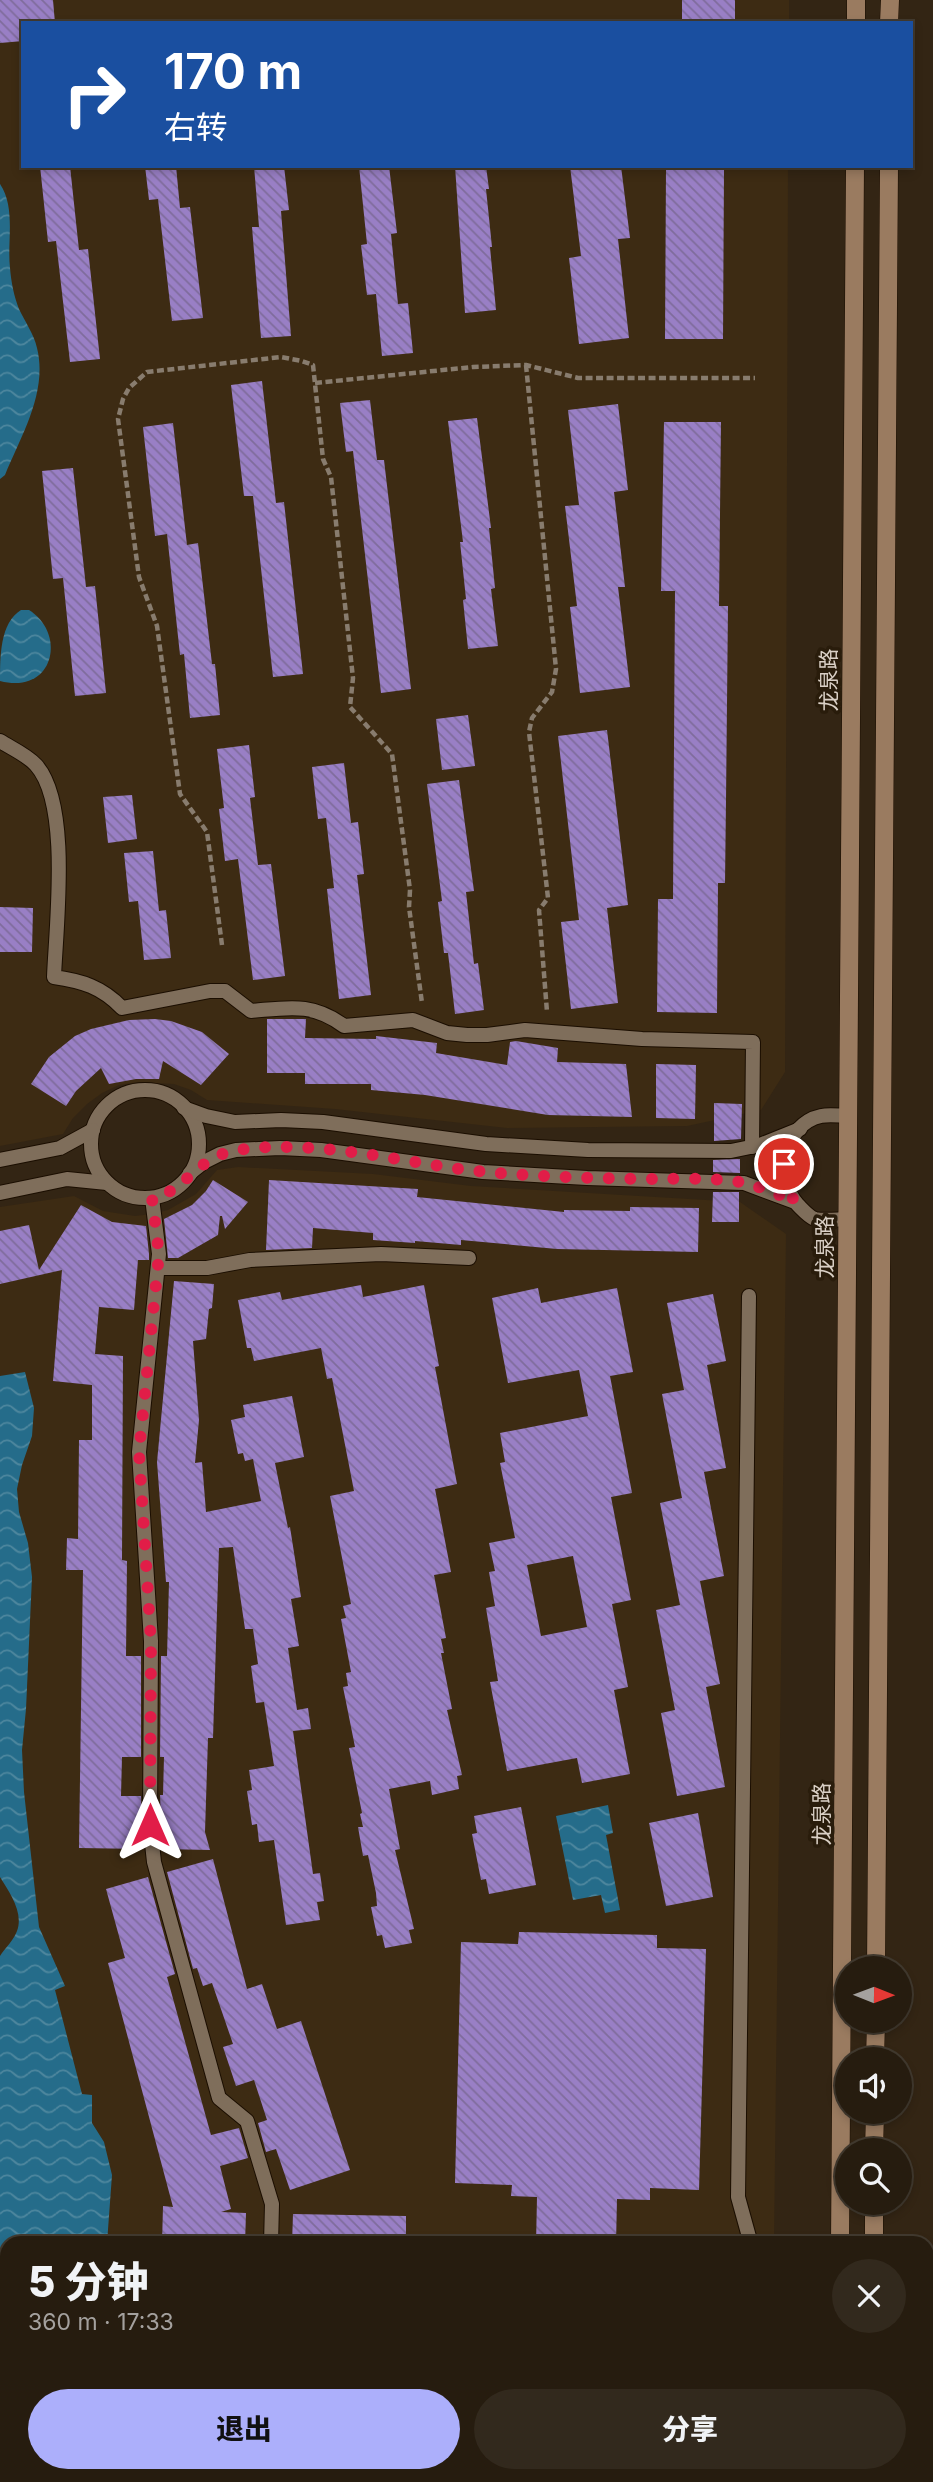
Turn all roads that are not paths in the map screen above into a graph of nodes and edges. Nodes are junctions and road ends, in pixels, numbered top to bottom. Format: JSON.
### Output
{"nodes":[{"id":1,"x":856,"y":0,"type":"edge"},
{"id":2,"x":890,"y":0,"type":"edge"},
{"id":3,"x":856,"y":21,"type":"edge"},
{"id":4,"x":890,"y":21,"type":"edge"},
{"id":5,"x":855,"y":168,"type":"edge"},
{"id":6,"x":888,"y":168,"type":"edge"},
{"id":7,"x":0,"y":741,"type":"edge"},
{"id":8,"x":184,"y":1108,"type":"junction"},
{"id":9,"x":849,"y":1116,"type":"junction"},
{"id":10,"x":800,"y":1129,"type":"junction"},
{"id":11,"x":93,"y":1130,"type":"junction"},
{"id":12,"x":752,"y":1147,"type":"junction"},
{"id":13,"x":0,"y":1160,"type":"edge"},
{"id":14,"x":190,"y":1173,"type":"junction"},
{"id":15,"x":107,"y":1183,"type":"junction"},
{"id":16,"x":0,"y":1193,"type":"edge"},
{"id":17,"x":152,"y":1198,"type":"junction"},
{"id":18,"x":795,"y":1202,"type":"junction"},
{"id":19,"x":848,"y":1219,"type":"junction"},
{"id":20,"x":469,"y":1258,"type":"dead end"},
{"id":21,"x":158,"y":1268,"type":"junction"},
{"id":22,"x":749,"y":1296,"type":"dead end"},
{"id":23,"x":876,"y":1956,"type":"edge"},
{"id":24,"x":874,"y":2215,"type":"edge"},
{"id":25,"x":271,"y":2236,"type":"edge"},
{"id":26,"x":749,"y":2236,"type":"edge"},
{"id":27,"x":840,"y":2236,"type":"edge"},
{"id":28,"x":874,"y":2236,"type":"edge"}],
"edges":[{"from":1,"to":3,"type":"main road"},
{"from":2,"to":4,"type":"main road"},
{"from":5,"to":9,"type":"main road","name":"龙泉路"},
{"from":6,"to":23,"type":"main road"},
{"from":7,"to":12,"type":"lane"},
{"from":8,"to":11,"type":"lane"},
{"from":8,"to":12,"type":"lane"},
{"from":8,"to":14,"type":"lane"},
{"from":9,"to":10,"type":"lane"},
{"from":9,"to":19,"type":"main road","name":"龙泉路"},
{"from":10,"to":12,"type":"lane"},
{"from":10,"to":18,"type":"lane"},
{"from":11,"to":13,"type":"lane"},
{"from":11,"to":15,"type":"lane"},
{"from":14,"to":17,"type":"lane"},
{"from":14,"to":18,"type":"lane"},
{"from":15,"to":16,"type":"lane"},
{"from":15,"to":17,"type":"lane"},
{"from":17,"to":21,"type":"lane"},
{"from":18,"to":19,"type":"lane"},
{"from":19,"to":27,"type":"main road","name":"龙泉路"},
{"from":20,"to":21,"type":"lane"},
{"from":21,"to":25,"type":"lane"},
{"from":22,"to":26,"type":"lane"},
{"from":24,"to":28,"type":"main road"}]}
